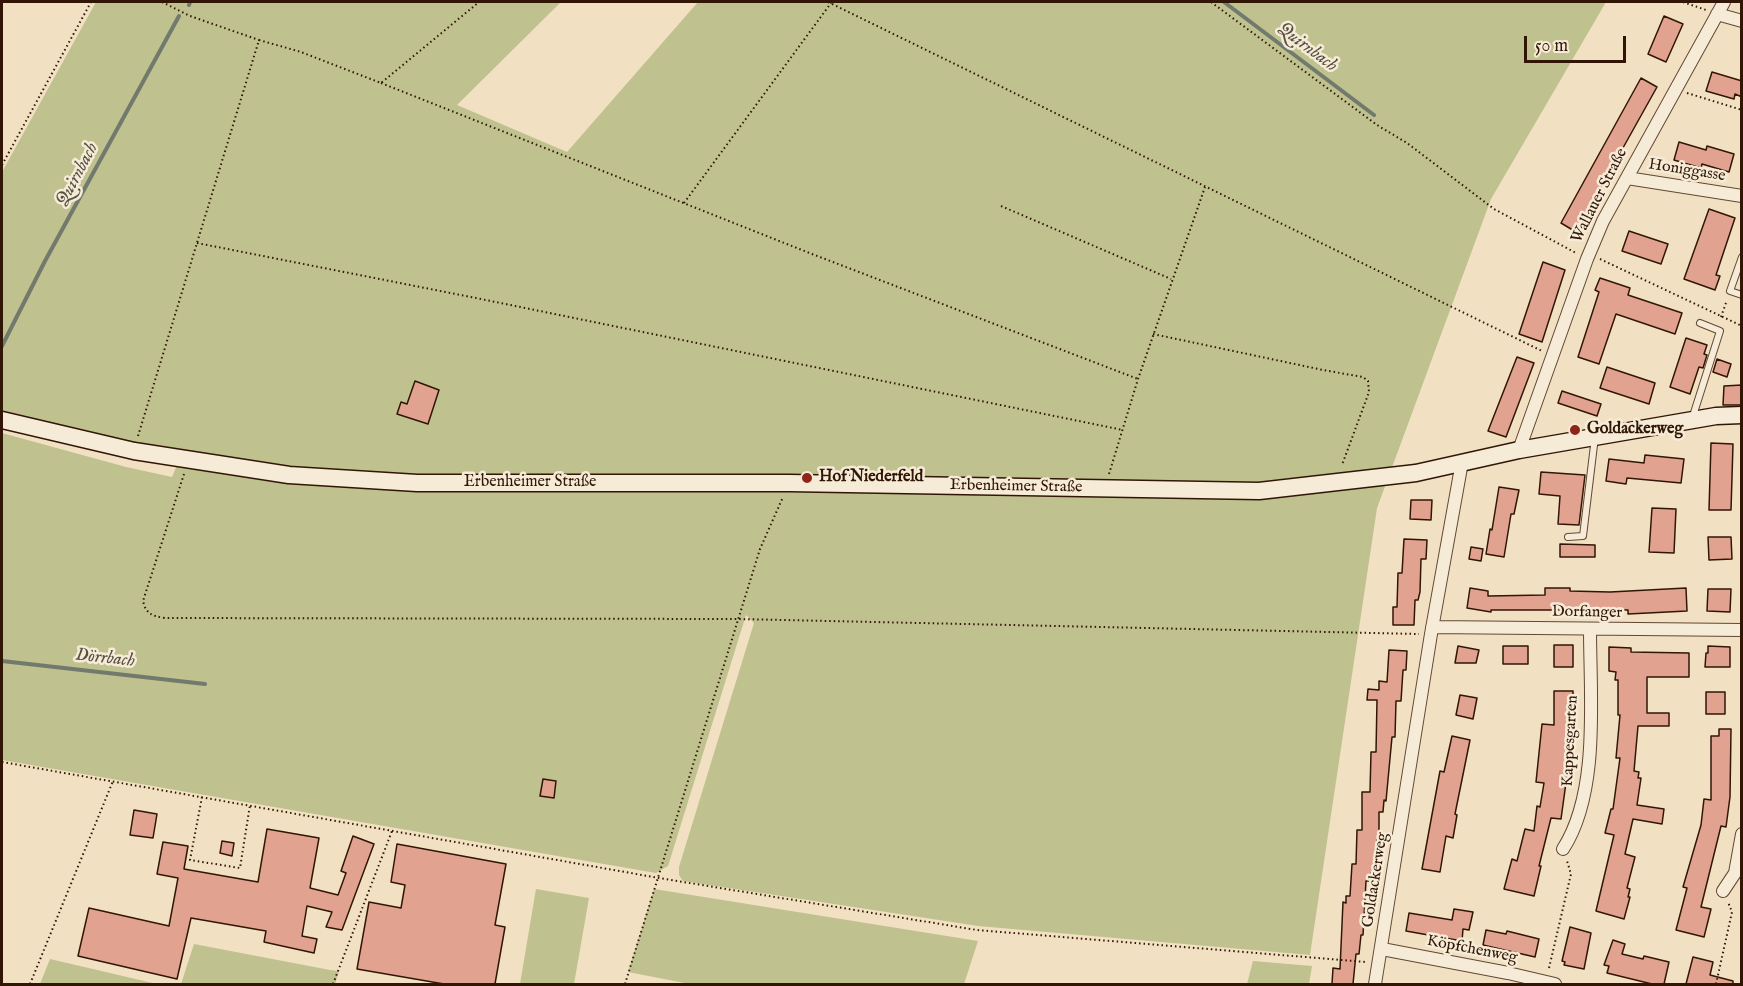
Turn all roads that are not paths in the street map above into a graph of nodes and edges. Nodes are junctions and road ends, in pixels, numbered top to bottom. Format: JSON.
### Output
{"nodes":[{"id":1,"x":1724,"y":2,"type":"edge"},
{"id":2,"x":1717,"y":14,"type":"junction"},
{"id":3,"x":1742,"y":21,"type":"edge"},
{"id":4,"x":1627,"y":178,"type":"junction"},
{"id":5,"x":1742,"y":196,"type":"edge"},
{"id":6,"x":1742,"y":257,"type":"edge"},
{"id":7,"x":1742,"y":295,"type":"edge"},
{"id":8,"x":1700,"y":324,"type":"dead end"},
{"id":9,"x":1742,"y":415,"type":"edge"},
{"id":10,"x":2,"y":420,"type":"edge"},
{"id":11,"x":1692,"y":420,"type":"junction"},
{"id":12,"x":1595,"y":437,"type":"junction"},
{"id":13,"x":1519,"y":450,"type":"junction"},
{"id":14,"x":1462,"y":462,"type":"junction"},
{"id":15,"x":1568,"y":537,"type":"dead end"},
{"id":16,"x":1590,"y":630,"type":"junction"},
{"id":17,"x":1742,"y":630,"type":"edge"},
{"id":18,"x":1432,"y":631,"type":"junction"},
{"id":19,"x":1742,"y":834,"type":"edge"},
{"id":20,"x":1563,"y":849,"type":"road end"},
{"id":21,"x":1723,"y":891,"type":"road end"},
{"id":22,"x":1382,"y":949,"type":"junction"},
{"id":23,"x":1550,"y":983,"type":"edge"},
{"id":24,"x":1375,"y":984,"type":"edge"}],
"edges":[{"from":1,"to":2,"type":"street","name":"Wallauer Straße"},
{"from":2,"to":3,"type":"street"},
{"from":2,"to":4,"type":"street","name":"Wallauer Straße"},
{"from":4,"to":5,"type":"street","name":"Honiggasse"},
{"from":4,"to":13,"type":"street","name":"Wallauer Straße"},
{"from":6,"to":7,"type":"lane"},
{"from":8,"to":11,"type":"lane"},
{"from":9,"to":11,"type":"street","name":"Erbenheimer Straße"},
{"from":10,"to":14,"type":"street","name":"Erbenheimer Straße"},
{"from":11,"to":12,"type":"street","name":"Erbenheimer Straße"},
{"from":12,"to":13,"type":"street","name":"Erbenheimer Straße"},
{"from":12,"to":15,"type":"lane"},
{"from":13,"to":14,"type":"street","name":"Erbenheimer Straße"},
{"from":14,"to":18,"type":"street","name":"Goldackerweg"},
{"from":16,"to":17,"type":"street","name":"Dorfanger"},
{"from":16,"to":18,"type":"street","name":"Dorfanger"},
{"from":16,"to":20,"type":"street","name":"Kappesgarten"},
{"from":18,"to":22,"type":"street","name":"Goldackerweg"},
{"from":19,"to":21,"type":"street"},
{"from":22,"to":23,"type":"street","name":"Köpfchenweg"},
{"from":22,"to":24,"type":"street","name":"Goldackerweg"}]}
